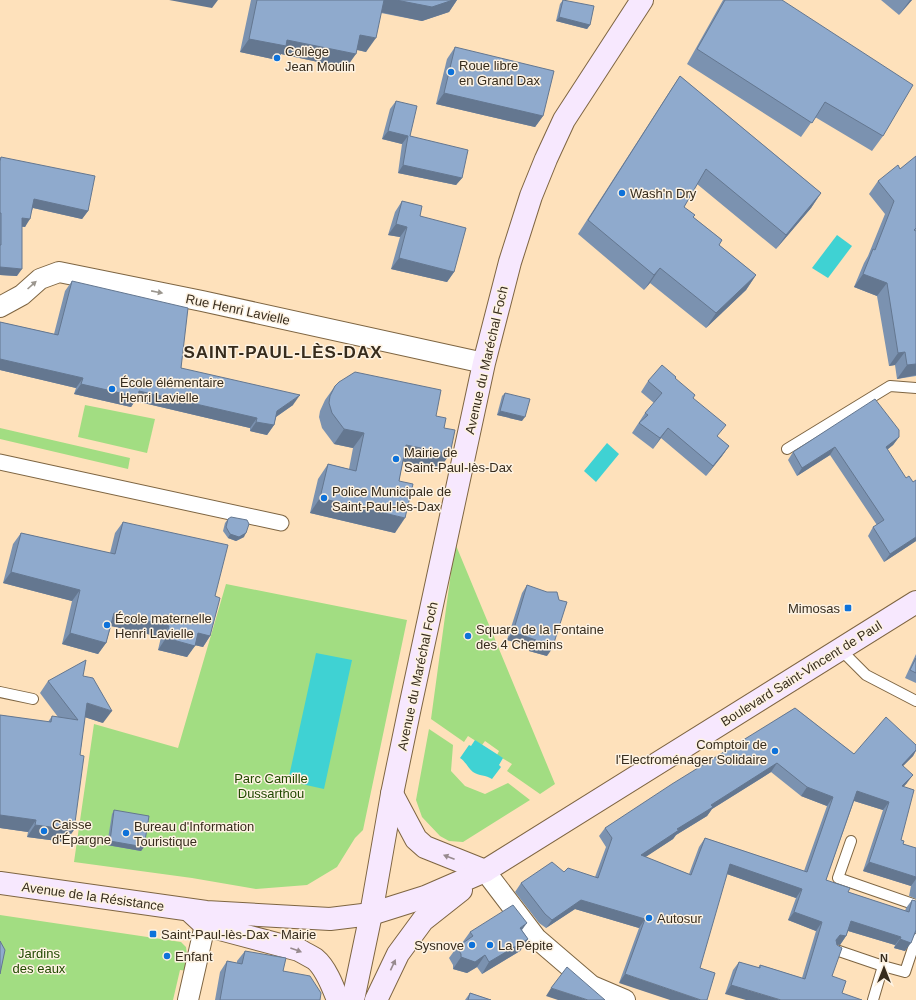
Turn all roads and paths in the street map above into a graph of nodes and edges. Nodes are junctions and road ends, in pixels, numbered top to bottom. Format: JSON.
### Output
{"nodes":[{"id":1,"x":642,"y":0,"type":"edge"},
{"id":2,"x":0,"y":306,"type":"edge"},
{"id":3,"x":484,"y":364,"type":"junction"},
{"id":4,"x":916,"y":388,"type":"edge"},
{"id":5,"x":787,"y":449,"type":"dead end"},
{"id":6,"x":0,"y":462,"type":"edge"},
{"id":7,"x":281,"y":523,"type":"dead end"},
{"id":8,"x":916,"y":602,"type":"edge"},
{"id":9,"x":840,"y":649,"type":"junction"},
{"id":10,"x":0,"y":692,"type":"edge"},
{"id":11,"x":33,"y":699,"type":"dead end"},
{"id":12,"x":916,"y":701,"type":"edge"},
{"id":13,"x":392,"y":794,"type":"junction"},
{"id":14,"x":851,"y":841,"type":"dead end"},
{"id":15,"x":485,"y":871,"type":"junction"},
{"id":16,"x":0,"y":883,"type":"edge"},
{"id":17,"x":916,"y":905,"type":"edge"},
{"id":18,"x":370,"y":914,"type":"junction"},
{"id":19,"x":199,"y":915,"type":"junction"},
{"id":20,"x":916,"y":939,"type":"edge"},
{"id":21,"x":836,"y":950,"type":"edge"},
{"id":22,"x":884,"y":966,"type":"junction"},
{"id":23,"x":188,"y":1000,"type":"edge"},
{"id":24,"x":338,"y":1000,"type":"edge"},
{"id":25,"x":353,"y":1000,"type":"edge"},
{"id":26,"x":376,"y":1000,"type":"edge"},
{"id":27,"x":625,"y":1000,"type":"edge"},
{"id":28,"x":873,"y":1000,"type":"edge"}],
"edges":[{"from":1,"to":3,"type":"main road","name":"Avenue du Maréchal Foch"},
{"from":2,"to":3,"type":"street","name":"Rue Henri Lavielle","one_way":true},
{"from":3,"to":13,"type":"main road","name":"Avenue du Maréchal Foch"},
{"from":4,"to":5,"type":"lane"},
{"from":6,"to":7,"type":"street"},
{"from":8,"to":9,"type":"main road","name":"Boulevard Saint-Vincent de Paul"},
{"from":9,"to":12,"type":"lane"},
{"from":9,"to":15,"type":"main road","name":"Boulevard Saint-Vincent de Paul"},
{"from":10,"to":11,"type":"lane"},
{"from":15,"to":13,"type":"main road","one_way":true},
{"from":13,"to":18,"type":"main road","name":"Avenue du Maréchal Foch"},
{"from":14,"to":17,"type":"lane"},
{"from":15,"to":18,"type":"main road","name":"Boulevard Saint-Vincent de Paul"},
{"from":26,"to":15,"type":"main road","one_way":true},
{"from":15,"to":27,"type":"street"},
{"from":16,"to":19,"type":"main road","name":"Avenue de la Résistance"},
{"from":18,"to":19,"type":"main road","name":"Avenue de la Résistance"},
{"from":18,"to":25,"type":"main road","name":"Avenue du Maréchal Foch"},
{"from":19,"to":23,"type":"street"},
{"from":19,"to":24,"type":"main road","name":"Avenue de la Résistance","one_way":true},
{"from":20,"to":22,"type":"lane"},
{"from":21,"to":22,"type":"lane"},
{"from":22,"to":28,"type":"lane"}]}
